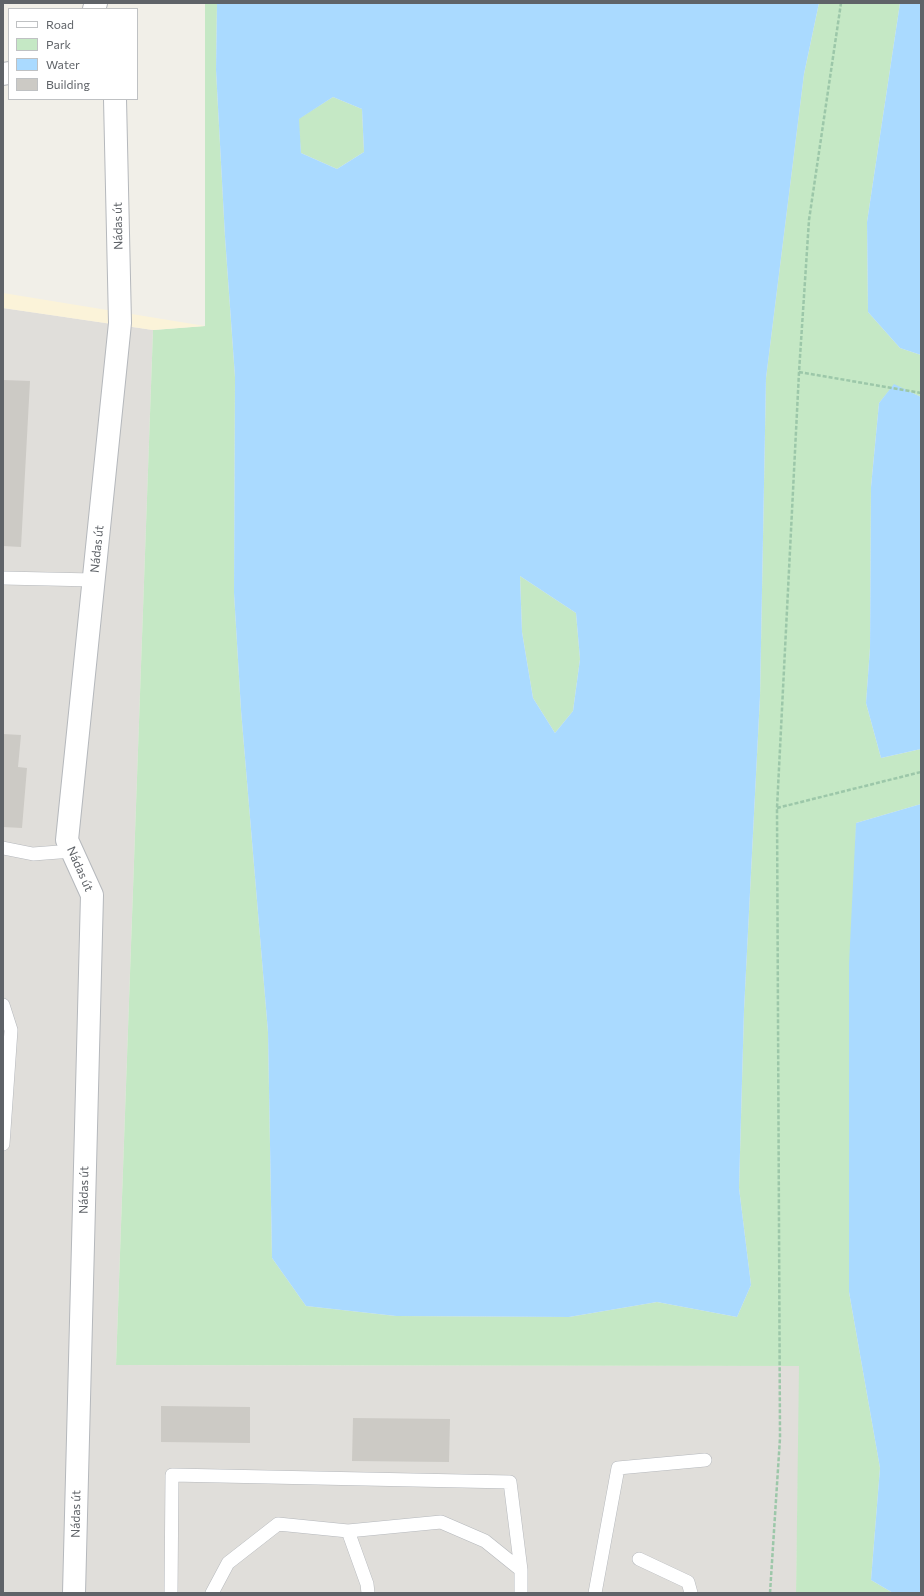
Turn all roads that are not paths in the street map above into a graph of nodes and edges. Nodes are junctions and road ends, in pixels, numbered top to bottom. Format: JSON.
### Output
{"nodes":[{"id":1,"x":115,"y":100,"type":"edge"},
{"id":2,"x":3,"y":578,"type":"edge"},
{"id":3,"x":93,"y":580,"type":"junction"},
{"id":4,"x":3,"y":848,"type":"edge"},
{"id":5,"x":72,"y":851,"type":"junction"},
{"id":6,"x":3,"y":1005,"type":"edge"},
{"id":7,"x":3,"y":1144,"type":"edge"},
{"id":8,"x":705,"y":1460,"type":"dead end"},
{"id":9,"x":348,"y":1531,"type":"junction"},
{"id":10,"x":640,"y":1559,"type":"dead end"},
{"id":11,"x":521,"y":1570,"type":"junction"},
{"id":12,"x":74,"y":1593,"type":"edge"},
{"id":13,"x":171,"y":1593,"type":"edge"},
{"id":14,"x":212,"y":1593,"type":"edge"},
{"id":15,"x":368,"y":1593,"type":"edge"},
{"id":16,"x":521,"y":1593,"type":"edge"},
{"id":17,"x":595,"y":1593,"type":"edge"},
{"id":18,"x":691,"y":1593,"type":"edge"}],
"edges":[{"from":1,"to":3,"type":"street","name":"Nádas út"},
{"from":2,"to":3,"type":"lane"},
{"from":3,"to":5,"type":"street","name":"Nádas út"},
{"from":4,"to":5,"type":"lane"},
{"from":5,"to":12,"type":"street","name":"Nádas út"},
{"from":6,"to":7,"type":"lane"},
{"from":8,"to":17,"type":"lane"},
{"from":9,"to":11,"type":"lane"},
{"from":9,"to":14,"type":"lane"},
{"from":9,"to":15,"type":"lane"},
{"from":10,"to":18,"type":"lane"},
{"from":11,"to":13,"type":"lane"},
{"from":11,"to":16,"type":"lane"}]}
